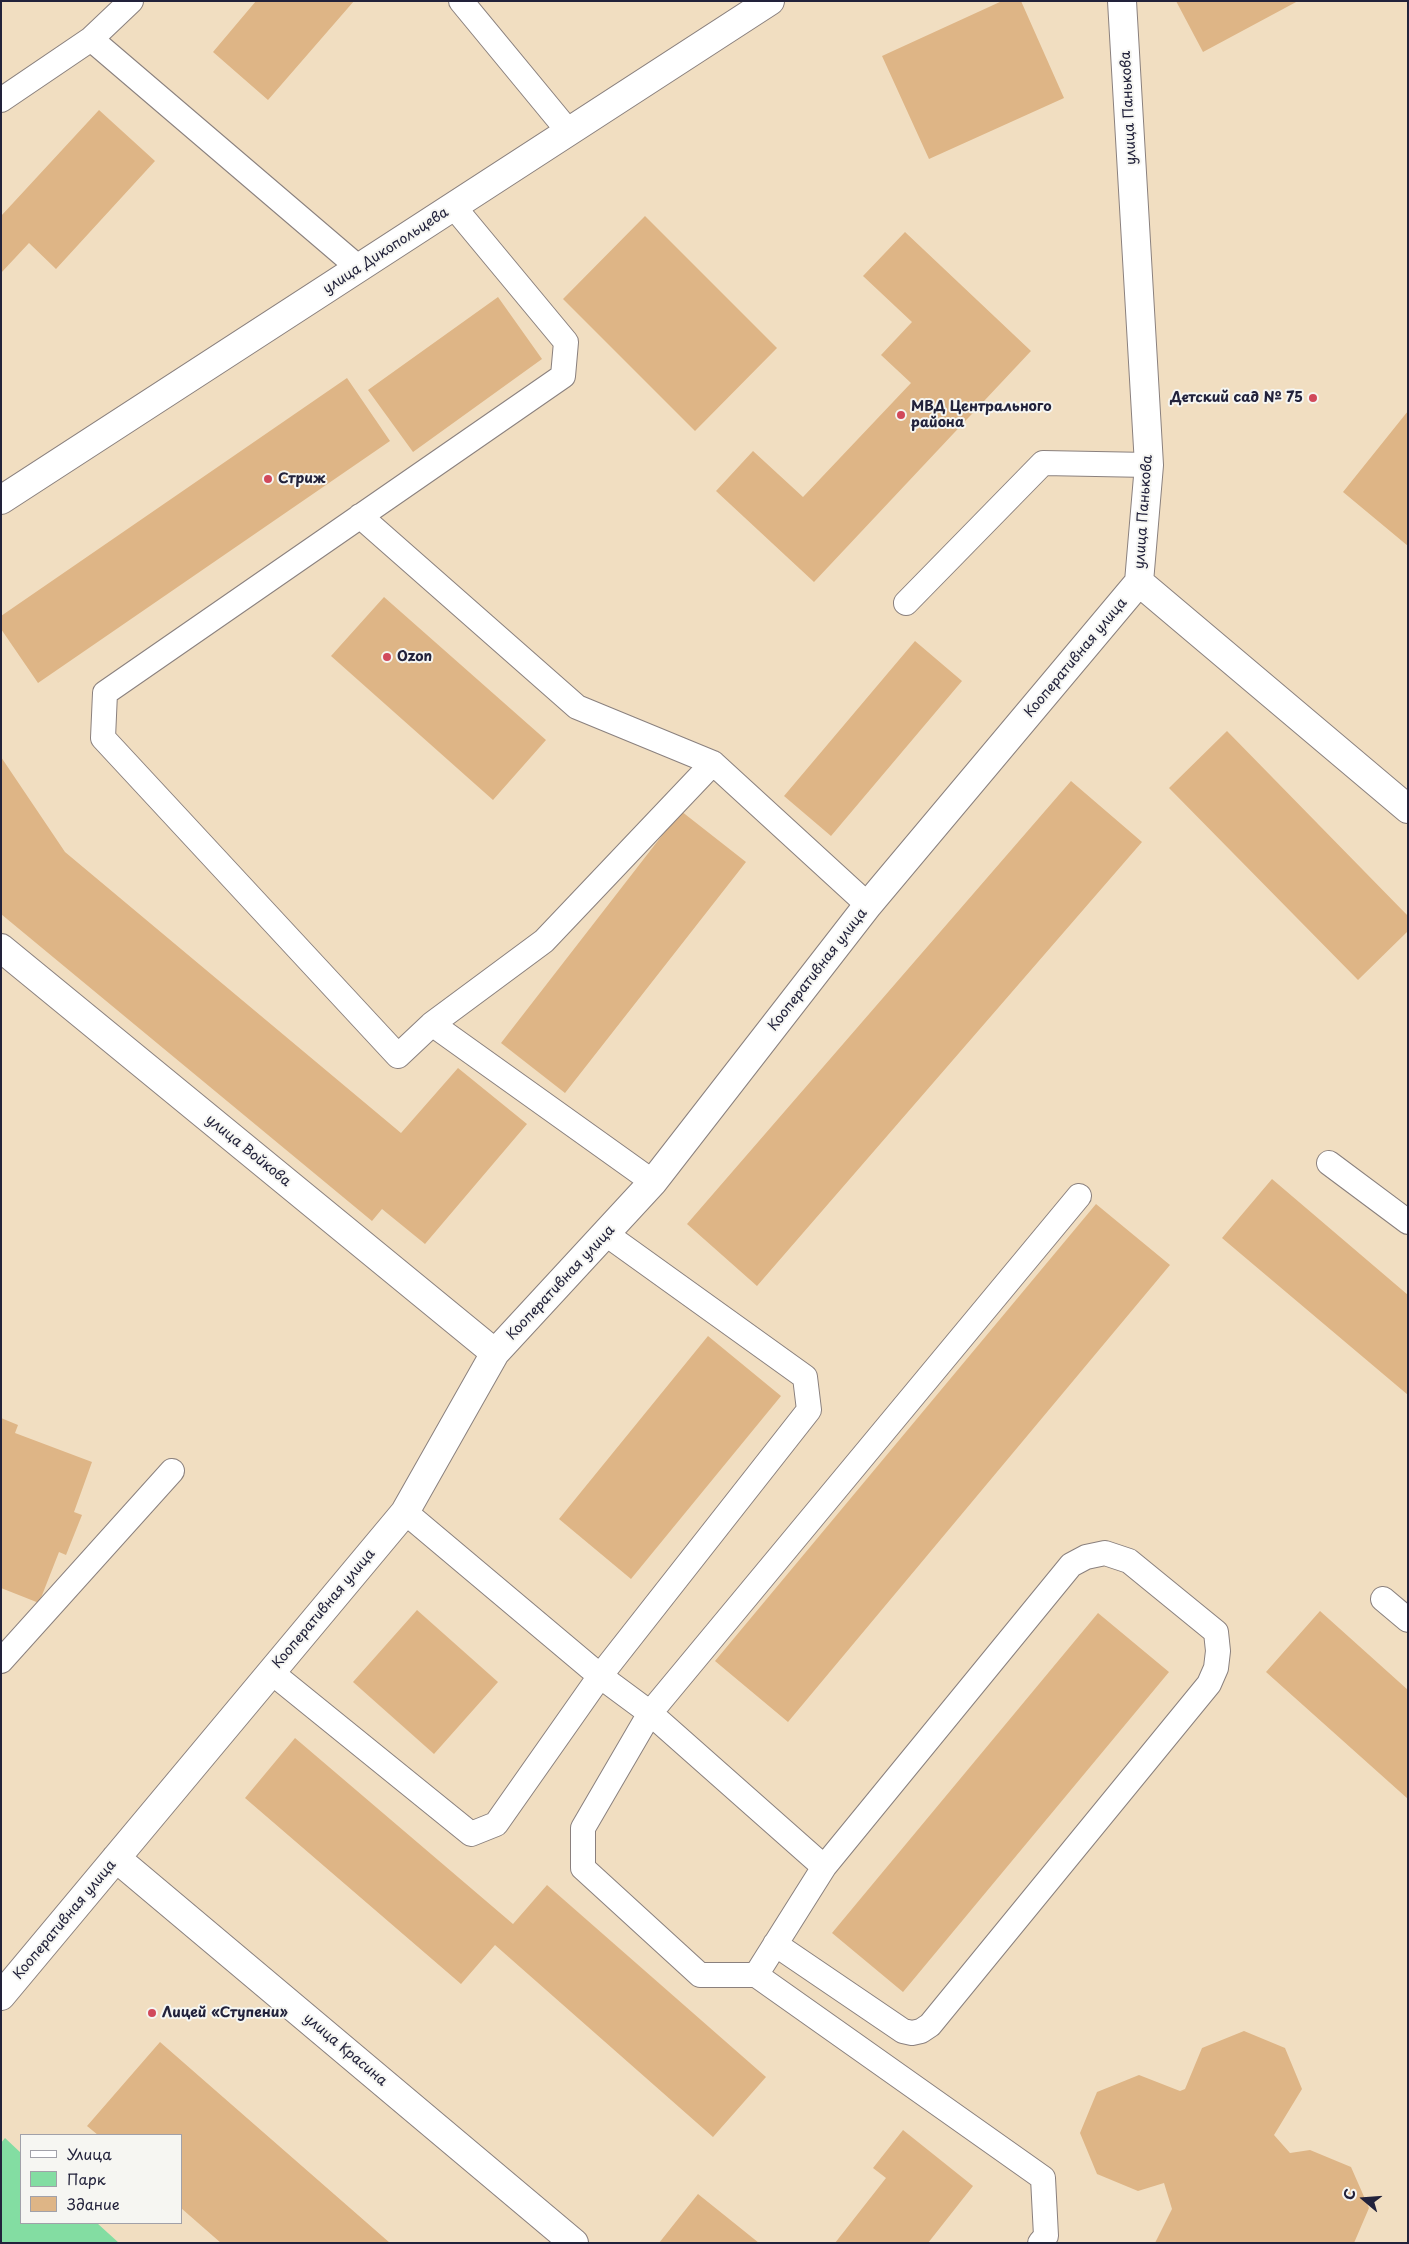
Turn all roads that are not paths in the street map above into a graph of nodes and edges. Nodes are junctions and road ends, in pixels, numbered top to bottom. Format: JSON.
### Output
{"nodes":[{"id":1,"x":131,"y":1,"type":"edge"},
{"id":2,"x":461,"y":1,"type":"edge"},
{"id":3,"x":770,"y":1,"type":"edge"},
{"id":4,"x":1122,"y":1,"type":"edge"},
{"id":5,"x":91,"y":39,"type":"junction"},
{"id":6,"x":1,"y":100,"type":"edge"},
{"id":7,"x":569,"y":132,"type":"junction"},
{"id":8,"x":454,"y":207,"type":"junction"},
{"id":9,"x":359,"y":268,"type":"junction"},
{"id":10,"x":1149,"y":464,"type":"junction"},
{"id":11,"x":1,"y":500,"type":"edge"},
{"id":12,"x":360,"y":516,"type":"junction"},
{"id":13,"x":1139,"y":582,"type":"junction"},
{"id":14,"x":906,"y":603,"type":"dead end"},
{"id":15,"x":713,"y":763,"type":"junction"},
{"id":16,"x":1408,"y":809,"type":"edge"},
{"id":17,"x":868,"y":905,"type":"junction"},
{"id":18,"x":1,"y":948,"type":"edge"},
{"id":19,"x":432,"y":1024,"type":"junction"},
{"id":20,"x":1329,"y":1163,"type":"dead end"},
{"id":21,"x":653,"y":1182,"type":"junction"},
{"id":22,"x":1079,"y":1196,"type":"dead end"},
{"id":23,"x":1408,"y":1222,"type":"edge"},
{"id":24,"x":606,"y":1234,"type":"junction"},
{"id":25,"x":495,"y":1353,"type":"junction"},
{"id":26,"x":172,"y":1471,"type":"dead end"},
{"id":27,"x":405,"y":1512,"type":"junction"},
{"id":28,"x":1383,"y":1599,"type":"dead end"},
{"id":29,"x":1408,"y":1620,"type":"edge"},
{"id":30,"x":1,"y":1661,"type":"edge"},
{"id":31,"x":271,"y":1672,"type":"junction"},
{"id":32,"x":600,"y":1676,"type":"junction"},
{"id":33,"x":650,"y":1713,"type":"junction"},
{"id":34,"x":116,"y":1858,"type":"junction"},
{"id":35,"x":824,"y":1867,"type":"junction"},
{"id":36,"x":775,"y":1944,"type":"junction"},
{"id":37,"x":756,"y":1975,"type":"junction"},
{"id":38,"x":1,"y":1996,"type":"edge"},
{"id":39,"x":574,"y":2243,"type":"edge"},
{"id":40,"x":1040,"y":2243,"type":"edge"}],
"edges":[{"from":1,"to":5,"type":"lane"},
{"from":2,"to":7,"type":"lane"},
{"from":3,"to":7,"type":"street","name":"улица Дикопольцева"},
{"from":4,"to":10,"type":"street","name":"улица Панькова"},
{"from":5,"to":6,"type":"lane"},
{"from":5,"to":9,"type":"lane"},
{"from":7,"to":8,"type":"street","name":"улица Дикопольцева"},
{"from":8,"to":9,"type":"street","name":"улица Дикопольцева"},
{"from":8,"to":12,"type":"lane"},
{"from":9,"to":11,"type":"street","name":"улица Дикопольцева"},
{"from":10,"to":13,"type":"street","name":"улица Панькова"},
{"from":10,"to":14,"type":"lane"},
{"from":12,"to":15,"type":"lane"},
{"from":12,"to":19,"type":"lane"},
{"from":13,"to":16,"type":"street","name":"улица Панькова"},
{"from":13,"to":17,"type":"street","name":"Кооперативная улица"},
{"from":15,"to":17,"type":"lane"},
{"from":15,"to":19,"type":"lane"},
{"from":17,"to":21,"type":"street","name":"Кооперативная улица"},
{"from":18,"to":25,"type":"street","name":"улица Войкова"},
{"from":19,"to":21,"type":"lane"},
{"from":20,"to":23,"type":"lane"},
{"from":21,"to":24,"type":"street","name":"Кооперативная улица"},
{"from":22,"to":33,"type":"lane"},
{"from":24,"to":25,"type":"street","name":"Кооперативная улица"},
{"from":24,"to":32,"type":"lane"},
{"from":25,"to":27,"type":"street","name":"Кооперативная улица"},
{"from":26,"to":30,"type":"lane"},
{"from":27,"to":31,"type":"street","name":"Кооперативная улица"},
{"from":27,"to":32,"type":"lane"},
{"from":28,"to":29,"type":"lane"},
{"from":31,"to":32,"type":"lane"},
{"from":31,"to":34,"type":"street","name":"Кооперативная улица"},
{"from":32,"to":33,"type":"lane"},
{"from":33,"to":35,"type":"lane"},
{"from":33,"to":37,"type":"lane"},
{"from":34,"to":38,"type":"street","name":"Кооперативная улица"},
{"from":34,"to":39,"type":"street","name":"улица Красина"},
{"from":35,"to":36,"type":"lane"},
{"from":35,"to":36,"type":"lane"},
{"from":36,"to":37,"type":"lane"},
{"from":37,"to":40,"type":"lane"}]}
